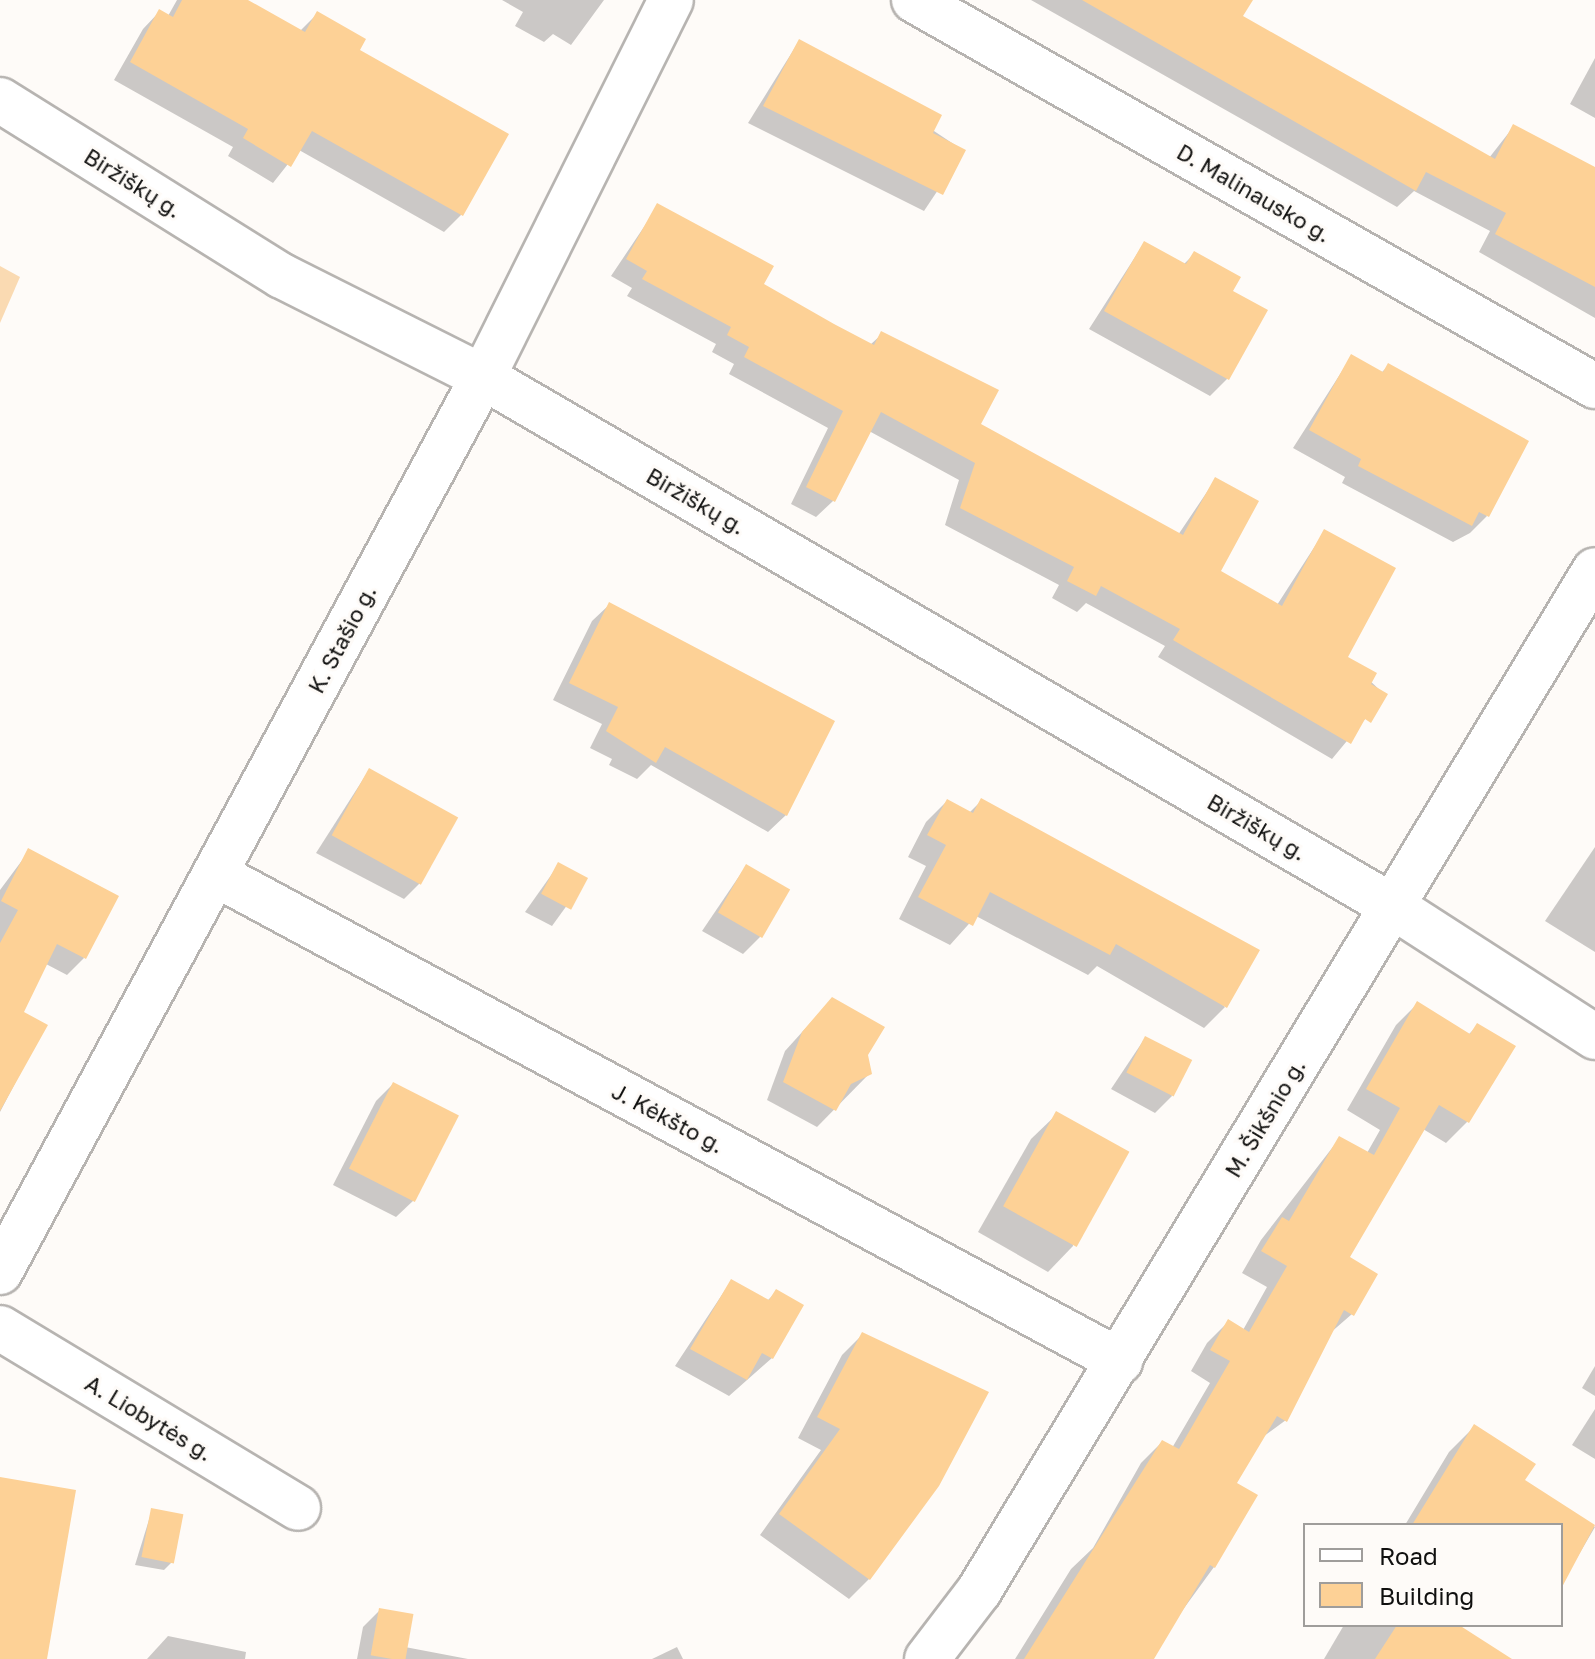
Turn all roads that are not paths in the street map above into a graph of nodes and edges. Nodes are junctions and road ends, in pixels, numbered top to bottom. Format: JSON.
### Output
{"nodes":[{"id":1,"x":671,"y":0,"type":"edge"},
{"id":2,"x":914,"y":0,"type":"edge"},
{"id":3,"x":0,"y":100,"type":"edge"},
{"id":4,"x":483,"y":377,"type":"junction"},
{"id":5,"x":1595,"y":386,"type":"edge"},
{"id":6,"x":1595,"y":570,"type":"edge"},
{"id":7,"x":215,"y":874,"type":"junction"},
{"id":8,"x":1392,"y":906,"type":"junction"},
{"id":9,"x":1595,"y":1037,"type":"edge"},
{"id":10,"x":0,"y":1272,"type":"edge"},
{"id":11,"x":0,"y":1328,"type":"edge"},
{"id":12,"x":1120,"y":1361,"type":"junction"},
{"id":13,"x":298,"y":1508,"type":"dead end"},
{"id":14,"x":927,"y":1659,"type":"edge"}],
"edges":[{"from":1,"to":4,"type":"street","name":"K. Stašio g."},
{"from":2,"to":5,"type":"street","name":"D. Malinausko g."},
{"from":3,"to":4,"type":"street","name":"Biržiškų g."},
{"from":4,"to":7,"type":"street","name":"K. Stašio g."},
{"from":4,"to":8,"type":"street","name":"Biržiškų g."},
{"from":6,"to":8,"type":"street","name":"M. Šikšnio g."},
{"from":7,"to":10,"type":"street","name":"K. Stašio g."},
{"from":7,"to":12,"type":"street","name":"J. Kėkšto g."},
{"from":8,"to":9,"type":"street","name":"Biržiškų g."},
{"from":8,"to":12,"type":"street","name":"M. Šikšnio g."},
{"from":11,"to":13,"type":"street","name":"A. Liobytės g."},
{"from":12,"to":14,"type":"street","name":"M. Šikšnio g."}]}
